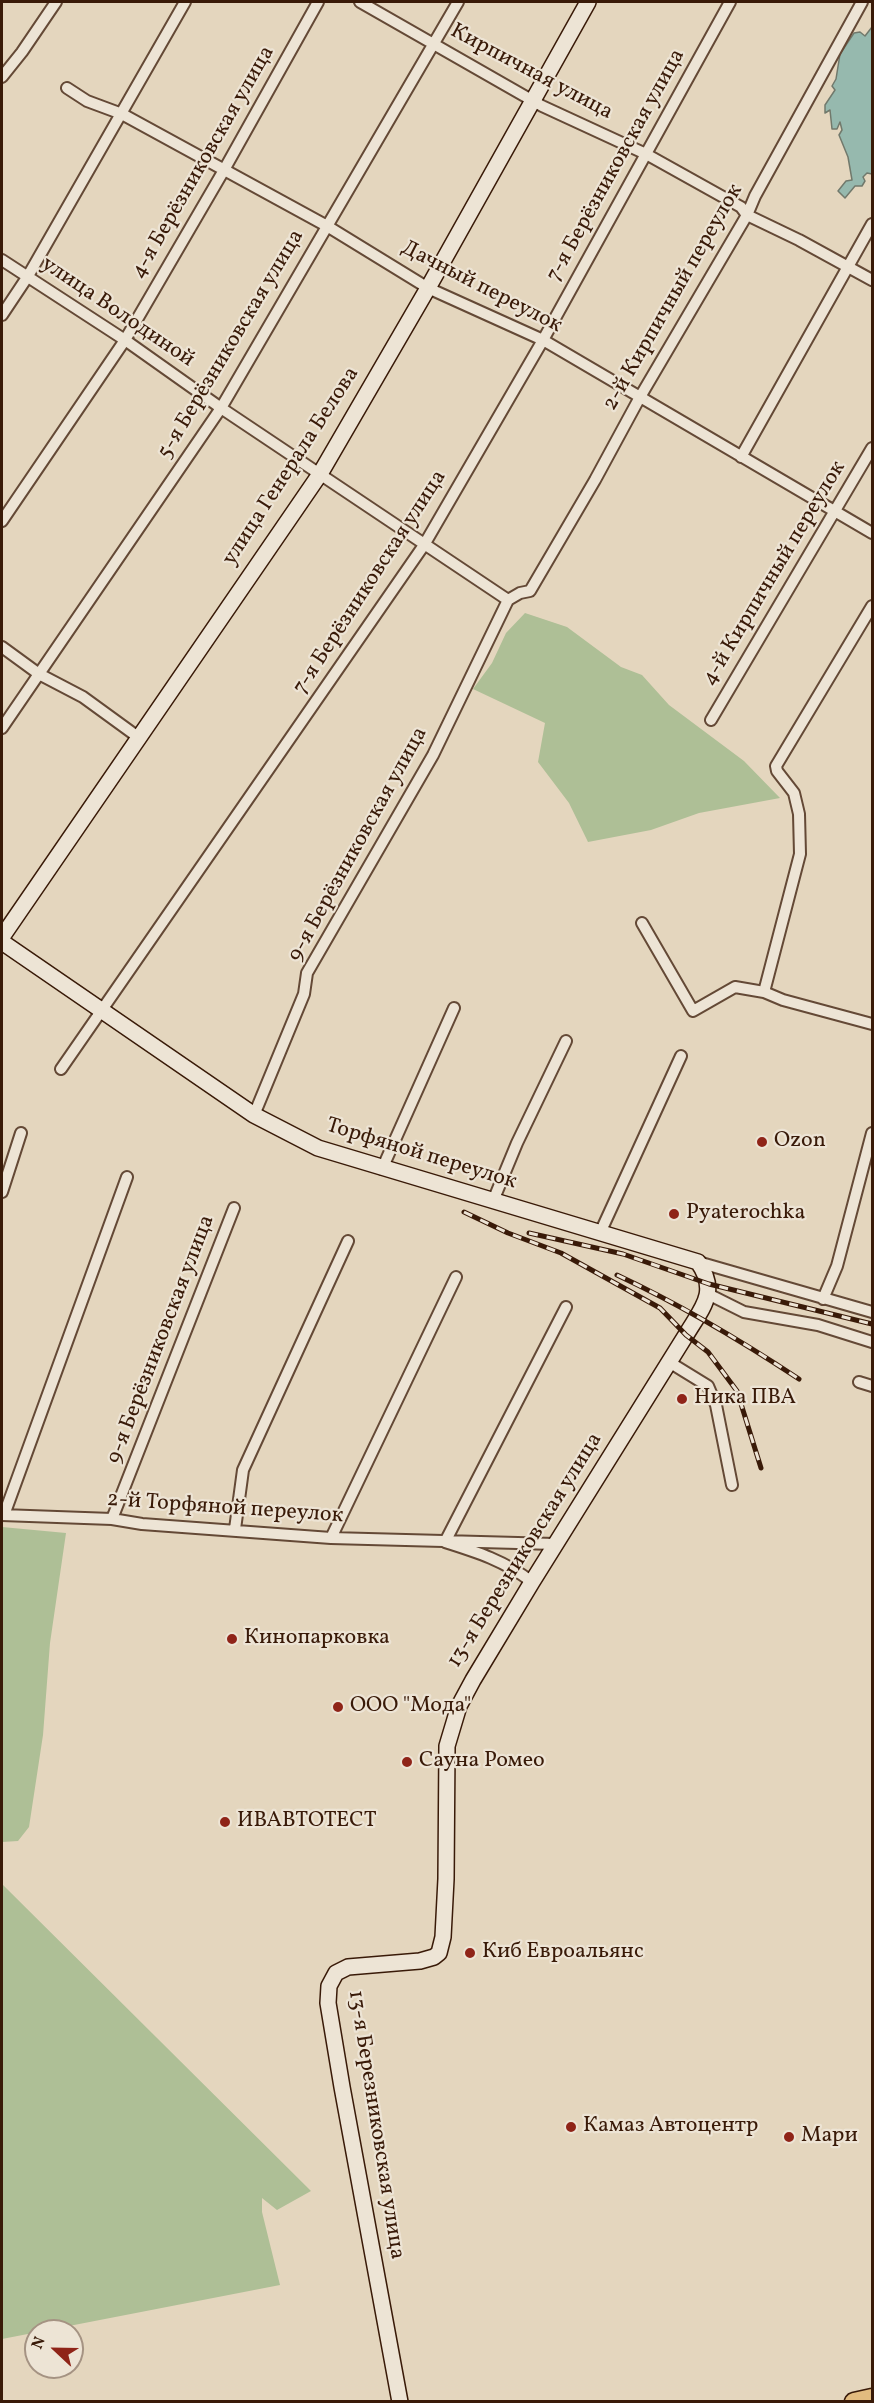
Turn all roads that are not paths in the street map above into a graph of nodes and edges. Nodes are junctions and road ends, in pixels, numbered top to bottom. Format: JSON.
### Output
{"nodes":[{"id":1,"x":56,"y":2,"type":"edge"},
{"id":2,"x":184,"y":2,"type":"edge"},
{"id":3,"x":318,"y":2,"type":"edge"},
{"id":4,"x":360,"y":2,"type":"edge"},
{"id":5,"x":458,"y":2,"type":"edge"},
{"id":6,"x":588,"y":2,"type":"edge"},
{"id":7,"x":730,"y":2,"type":"edge"},
{"id":8,"x":862,"y":2,"type":"edge"},
{"id":9,"x":435,"y":44,"type":"junction"},
{"id":10,"x":2,"y":77,"type":"edge"},
{"id":11,"x":67,"y":88,"type":"dead end"},
{"id":12,"x":533,"y":101,"type":"junction"},
{"id":13,"x":122,"y":114,"type":"junction"},
{"id":14,"x":646,"y":154,"type":"junction"},
{"id":15,"x":224,"y":170,"type":"junction"},
{"id":16,"x":747,"y":214,"type":"junction"},
{"id":17,"x":873,"y":224,"type":"edge"},
{"id":18,"x":327,"y":226,"type":"junction"},
{"id":19,"x":2,"y":260,"type":"edge"},
{"id":20,"x":848,"y":266,"type":"junction"},
{"id":21,"x":28,"y":276,"type":"junction"},
{"id":22,"x":873,"y":280,"type":"edge"},
{"id":23,"x":428,"y":288,"type":"junction"},
{"id":24,"x":2,"y":315,"type":"edge"},
{"id":25,"x":125,"y":340,"type":"junction"},
{"id":26,"x":543,"y":340,"type":"junction"},
{"id":27,"x":640,"y":397,"type":"junction"},
{"id":28,"x":221,"y":408,"type":"junction"},
{"id":29,"x":873,"y":448,"type":"edge"},
{"id":30,"x":741,"y":457,"type":"junction"},
{"id":31,"x":320,"y":474,"type":"junction"},
{"id":32,"x":835,"y":510,"type":"junction"},
{"id":33,"x":2,"y":521,"type":"edge"},
{"id":34,"x":873,"y":533,"type":"edge"},
{"id":35,"x":424,"y":545,"type":"junction"},
{"id":36,"x":508,"y":600,"type":"junction"},
{"id":37,"x":873,"y":606,"type":"edge"},
{"id":38,"x":2,"y":647,"type":"edge"},
{"id":39,"x":39,"y":674,"type":"junction"},
{"id":40,"x":711,"y":720,"type":"dead end"},
{"id":41,"x":2,"y":728,"type":"edge"},
{"id":42,"x":138,"y":737,"type":"junction"},
{"id":43,"x":642,"y":923,"type":"dead end"},
{"id":44,"x":2,"y":937,"type":"edge"},
{"id":45,"x":2,"y":942,"type":"edge"},
{"id":46,"x":764,"y":992,"type":"junction"},
{"id":47,"x":454,"y":1008,"type":"dead end"},
{"id":48,"x":101,"y":1011,"type":"junction"},
{"id":49,"x":873,"y":1024,"type":"edge"},
{"id":50,"x":566,"y":1041,"type":"dead end"},
{"id":51,"x":681,"y":1056,"type":"dead end"},
{"id":52,"x":61,"y":1069,"type":"dead end"},
{"id":53,"x":254,"y":1115,"type":"junction"},
{"id":54,"x":21,"y":1133,"type":"dead end"},
{"id":55,"x":873,"y":1133,"type":"edge"},
{"id":56,"x":382,"y":1169,"type":"junction"},
{"id":57,"x":127,"y":1177,"type":"dead end"},
{"id":58,"x":2,"y":1192,"type":"edge"},
{"id":59,"x":493,"y":1202,"type":"junction"},
{"id":60,"x":234,"y":1208,"type":"dead end"},
{"id":61,"x":600,"y":1233,"type":"junction"},
{"id":62,"x":348,"y":1241,"type":"dead end"},
{"id":63,"x":698,"y":1262,"type":"junction"},
{"id":64,"x":456,"y":1277,"type":"dead end"},
{"id":65,"x":708,"y":1294,"type":"junction"},
{"id":66,"x":823,"y":1299,"type":"junction"},
{"id":67,"x":566,"y":1307,"type":"dead end"},
{"id":68,"x":873,"y":1312,"type":"edge"},
{"id":69,"x":873,"y":1342,"type":"edge"},
{"id":70,"x":669,"y":1362,"type":"junction"},
{"id":71,"x":859,"y":1382,"type":"dead end"},
{"id":72,"x":873,"y":1386,"type":"edge"},
{"id":73,"x":732,"y":1485,"type":"dead end"},
{"id":74,"x":3,"y":1515,"type":"edge"},
{"id":75,"x":112,"y":1519,"type":"junction"},
{"id":76,"x":235,"y":1529,"type":"junction"},
{"id":77,"x":332,"y":1538,"type":"junction"},
{"id":78,"x":445,"y":1542,"type":"junction"},
{"id":79,"x":555,"y":1544,"type":"junction"},
{"id":80,"x":532,"y":1582,"type":"junction"},
{"id":81,"x":873,"y":2398,"type":"edge"},
{"id":82,"x":400,"y":2402,"type":"edge"},
{"id":83,"x":854,"y":2402,"type":"edge"}],
"edges":[{"from":1,"to":10,"type":"street"},
{"from":2,"to":13,"type":"street"},
{"from":3,"to":15,"type":"street","name":"4-я Берёзниковская улица"},
{"from":4,"to":9,"type":"street","name":"Кирпичная улица"},
{"from":5,"to":9,"type":"street","name":"5-я Берёзниковская улица"},
{"from":6,"to":12,"type":"street","name":"улица Генерала Белова"},
{"from":7,"to":14,"type":"street","name":"7-я Берёзниковская улица"},
{"from":8,"to":16,"type":"street","name":"2-й Кирпичный переулок"},
{"from":9,"to":12,"type":"street","name":"Кирпичная улица"},
{"from":9,"to":18,"type":"street","name":"5-я Берёзниковская улица"},
{"from":11,"to":13,"type":"street","name":"Дачный переулок"},
{"from":12,"to":14,"type":"street","name":"Кирпичная улица"},
{"from":12,"to":23,"type":"street","name":"улица Генерала Белова"},
{"from":13,"to":15,"type":"street","name":"Дачный переулок"},
{"from":13,"to":21,"type":"street"},
{"from":14,"to":16,"type":"street","name":"Кирпичная улица"},
{"from":14,"to":26,"type":"street","name":"7-я Берёзниковская улица"},
{"from":15,"to":18,"type":"street","name":"Дачный переулок"},
{"from":15,"to":25,"type":"street","name":"4-я Берёзниковская улица"},
{"from":16,"to":20,"type":"street","name":"Кирпичная улица"},
{"from":16,"to":27,"type":"street","name":"2-й Кирпичный переулок"},
{"from":17,"to":20,"type":"street"},
{"from":18,"to":23,"type":"street","name":"Дачный переулок"},
{"from":18,"to":28,"type":"street","name":"5-я Берёзниковская улица"},
{"from":19,"to":21,"type":"street","name":"улица Володиной"},
{"from":20,"to":22,"type":"street","name":"Кирпичная улица"},
{"from":20,"to":30,"type":"street"},
{"from":21,"to":24,"type":"street"},
{"from":21,"to":25,"type":"street","name":"улица Володиной"},
{"from":23,"to":26,"type":"street","name":"Дачный переулок"},
{"from":23,"to":31,"type":"street","name":"улица Генерала Белова"},
{"from":25,"to":28,"type":"street","name":"улица Володиной"},
{"from":25,"to":33,"type":"street","name":"4-я Берёзниковская улица"},
{"from":26,"to":27,"type":"street","name":"Дачный переулок"},
{"from":26,"to":35,"type":"street","name":"7-я Берёзниковская улица"},
{"from":27,"to":30,"type":"street","name":"Дачный переулок"},
{"from":27,"to":36,"type":"street","name":"2-й Кирпичный переулок"},
{"from":28,"to":31,"type":"street","name":"улица Володиной"},
{"from":28,"to":39,"type":"street","name":"5-я Берёзниковская улица"},
{"from":29,"to":32,"type":"street","name":"4-й Кирпичный переулок"},
{"from":30,"to":32,"type":"street","name":"Дачный переулок"},
{"from":31,"to":35,"type":"street","name":"улица Володиной"},
{"from":31,"to":42,"type":"street","name":"улица Генерала Белова"},
{"from":32,"to":34,"type":"street","name":"Дачный переулок"},
{"from":32,"to":40,"type":"street","name":"4-й Кирпичный переулок"},
{"from":35,"to":36,"type":"street","name":"улица Володиной"},
{"from":35,"to":48,"type":"street","name":"7-я Берёзниковская улица"},
{"from":36,"to":53,"type":"street","name":"9-я Берёзниковская улица"},
{"from":37,"to":46,"type":"street"},
{"from":38,"to":39,"type":"street"},
{"from":39,"to":41,"type":"street","name":"5-я Берёзниковская улица"},
{"from":39,"to":42,"type":"street"},
{"from":42,"to":44,"type":"street","name":"улица Генерала Белова"},
{"from":43,"to":46,"type":"street"},
{"from":45,"to":48,"type":"street","name":"Торфяной переулок"},
{"from":46,"to":49,"type":"street"},
{"from":47,"to":56,"type":"street"},
{"from":48,"to":52,"type":"street","name":"7-я Берёзниковская улица"},
{"from":48,"to":53,"type":"street","name":"Торфяной переулок"},
{"from":50,"to":59,"type":"street"},
{"from":51,"to":61,"type":"street"},
{"from":53,"to":56,"type":"street","name":"Торфяной переулок"},
{"from":54,"to":58,"type":"street"},
{"from":55,"to":66,"type":"street"},
{"from":56,"to":59,"type":"street","name":"Торфяной переулок"},
{"from":57,"to":74,"type":"street"},
{"from":59,"to":61,"type":"street","name":"Торфяной переулок"},
{"from":60,"to":75,"type":"street","name":"9-я Берёзниковская улица"},
{"from":61,"to":63,"type":"street","name":"Торфяной переулок"},
{"from":62,"to":76,"type":"street"},
{"from":63,"to":65,"type":"street"},
{"from":63,"to":66,"type":"street","name":"Торфяной переулок"},
{"from":64,"to":77,"type":"street"},
{"from":65,"to":69,"type":"street"},
{"from":65,"to":70,"type":"street","name":"13-я Березниковская улица"},
{"from":66,"to":68,"type":"street","name":"Торфяной переулок"},
{"from":67,"to":78,"type":"street"},
{"from":70,"to":73,"type":"street"},
{"from":70,"to":79,"type":"street","name":"13-я Березниковская улица"},
{"from":71,"to":72,"type":"street"},
{"from":74,"to":75,"type":"street","name":"2-й Торфяной переулок"},
{"from":75,"to":76,"type":"street","name":"2-й Торфяной переулок"},
{"from":76,"to":77,"type":"street","name":"2-й Торфяной переулок"},
{"from":77,"to":78,"type":"street","name":"2-й Торфяной переулок"},
{"from":78,"to":79,"type":"street","name":"2-й Торфяной переулок"},
{"from":78,"to":80,"type":"street","name":"2-й Торфяной переулок"},
{"from":79,"to":80,"type":"street","name":"13-я Березниковская улица"},
{"from":80,"to":82,"type":"street","name":"13-я Березниковская улица"},
{"from":81,"to":83,"type":"main road"}]}
